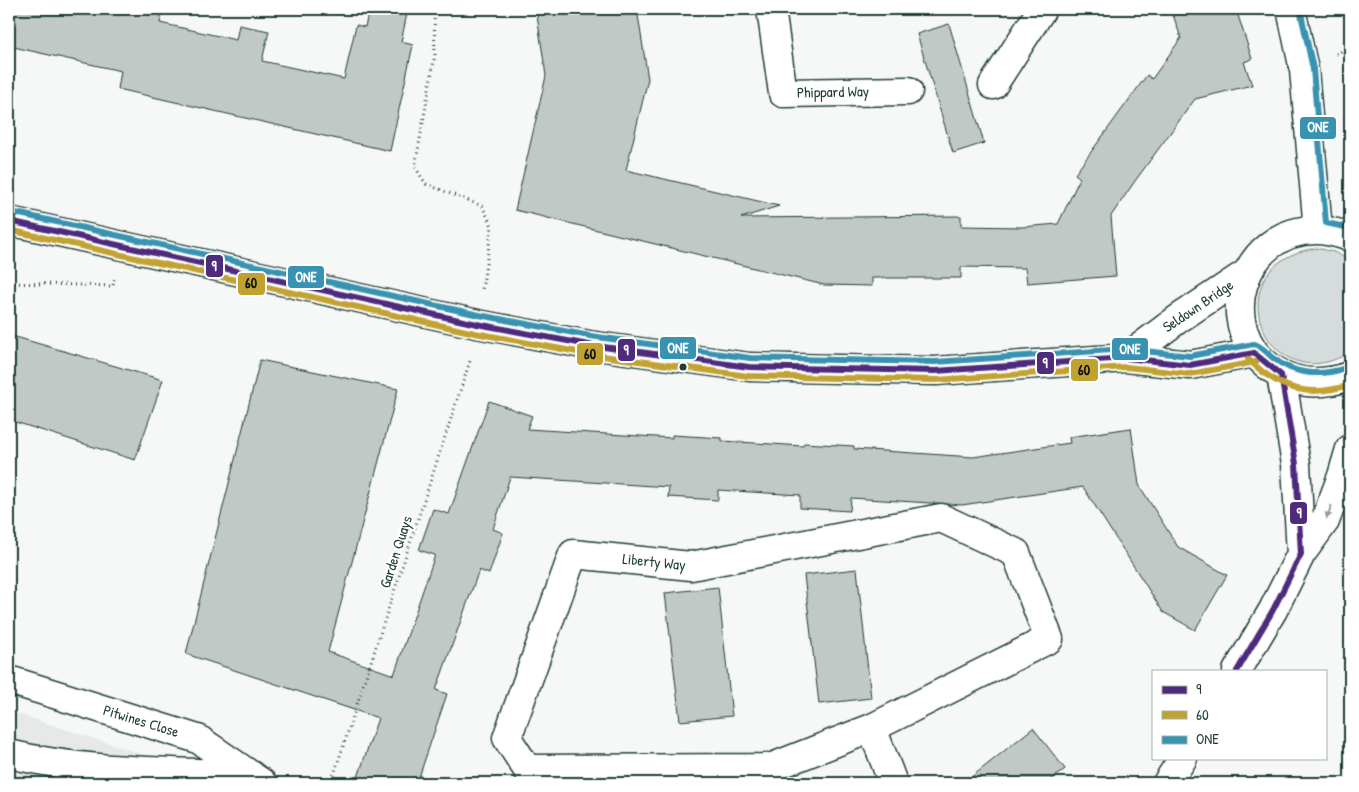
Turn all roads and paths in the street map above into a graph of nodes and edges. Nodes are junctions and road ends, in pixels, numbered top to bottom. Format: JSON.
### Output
{"nodes":[{"id":1,"x":434,"y":9,"type":"edge"},
{"id":2,"x":771,"y":9,"type":"edge"},
{"id":3,"x":1042,"y":9,"type":"edge"},
{"id":4,"x":1291,"y":9,"type":"edge"},
{"id":5,"x":992,"y":85,"type":"dead end"},
{"id":6,"x":908,"y":91,"type":"dead end"},
{"id":7,"x":9,"y":221,"type":"edge"},
{"id":8,"x":1318,"y":230,"type":"junction"},
{"id":9,"x":1350,"y":238,"type":"edge"},
{"id":10,"x":119,"y":245,"type":"junction"},
{"id":11,"x":1247,"y":273,"type":"junction"},
{"id":12,"x":9,"y":283,"type":"edge"},
{"id":13,"x":477,"y":324,"type":"junction"},
{"id":14,"x":1254,"y":352,"type":"junction"},
{"id":15,"x":1126,"y":358,"type":"junction"},
{"id":16,"x":1281,"y":375,"type":"junction"},
{"id":17,"x":1350,"y":376,"type":"edge"},
{"id":18,"x":1350,"y":449,"type":"edge"},
{"id":19,"x":1301,"y":554,"type":"junction"},
{"id":20,"x":1238,"y":670,"type":"edge"},
{"id":21,"x":9,"y":680,"type":"edge"},
{"id":22,"x":872,"y":728,"type":"junction"},
{"id":23,"x":9,"y":754,"type":"edge"},
{"id":24,"x":1182,"y":760,"type":"edge"},
{"id":25,"x":257,"y":779,"type":"edge"},
{"id":26,"x":328,"y":783,"type":"edge"},
{"id":27,"x":893,"y":783,"type":"edge"},
{"id":28,"x":1167,"y":783,"type":"edge"}],
"edges":[{"from":1,"to":13,"type":"path","name":"Garden Quays"},
{"from":2,"to":6,"type":"street","name":"Phippard Way"},
{"from":3,"to":5,"type":"street"},
{"from":4,"to":8,"type":"street"},
{"from":7,"to":10,"type":"street"},
{"from":8,"to":9,"type":"street"},
{"from":8,"to":11,"type":"street"},
{"from":10,"to":12,"type":"path"},
{"from":10,"to":13,"type":"street"},
{"from":11,"to":14,"type":"street"},
{"from":11,"to":15,"type":"street","name":"Seldown Bridge"},
{"from":13,"to":15,"type":"street"},
{"from":13,"to":26,"type":"path","name":"Garden Quays"},
{"from":14,"to":15,"type":"street"},
{"from":14,"to":16,"type":"street"},
{"from":16,"to":17,"type":"street"},
{"from":16,"to":19,"type":"street"},
{"from":18,"to":19,"type":"street","one_way":true},
{"from":19,"to":20,"type":"street"},
{"from":21,"to":25,"type":"street","name":"Pitwines Close"},
{"from":22,"to":22,"type":"street","name":"Liberty Way"},
{"from":22,"to":27,"type":"street"},
{"from":23,"to":25,"type":"street"},
{"from":24,"to":28,"type":"street"}]}
